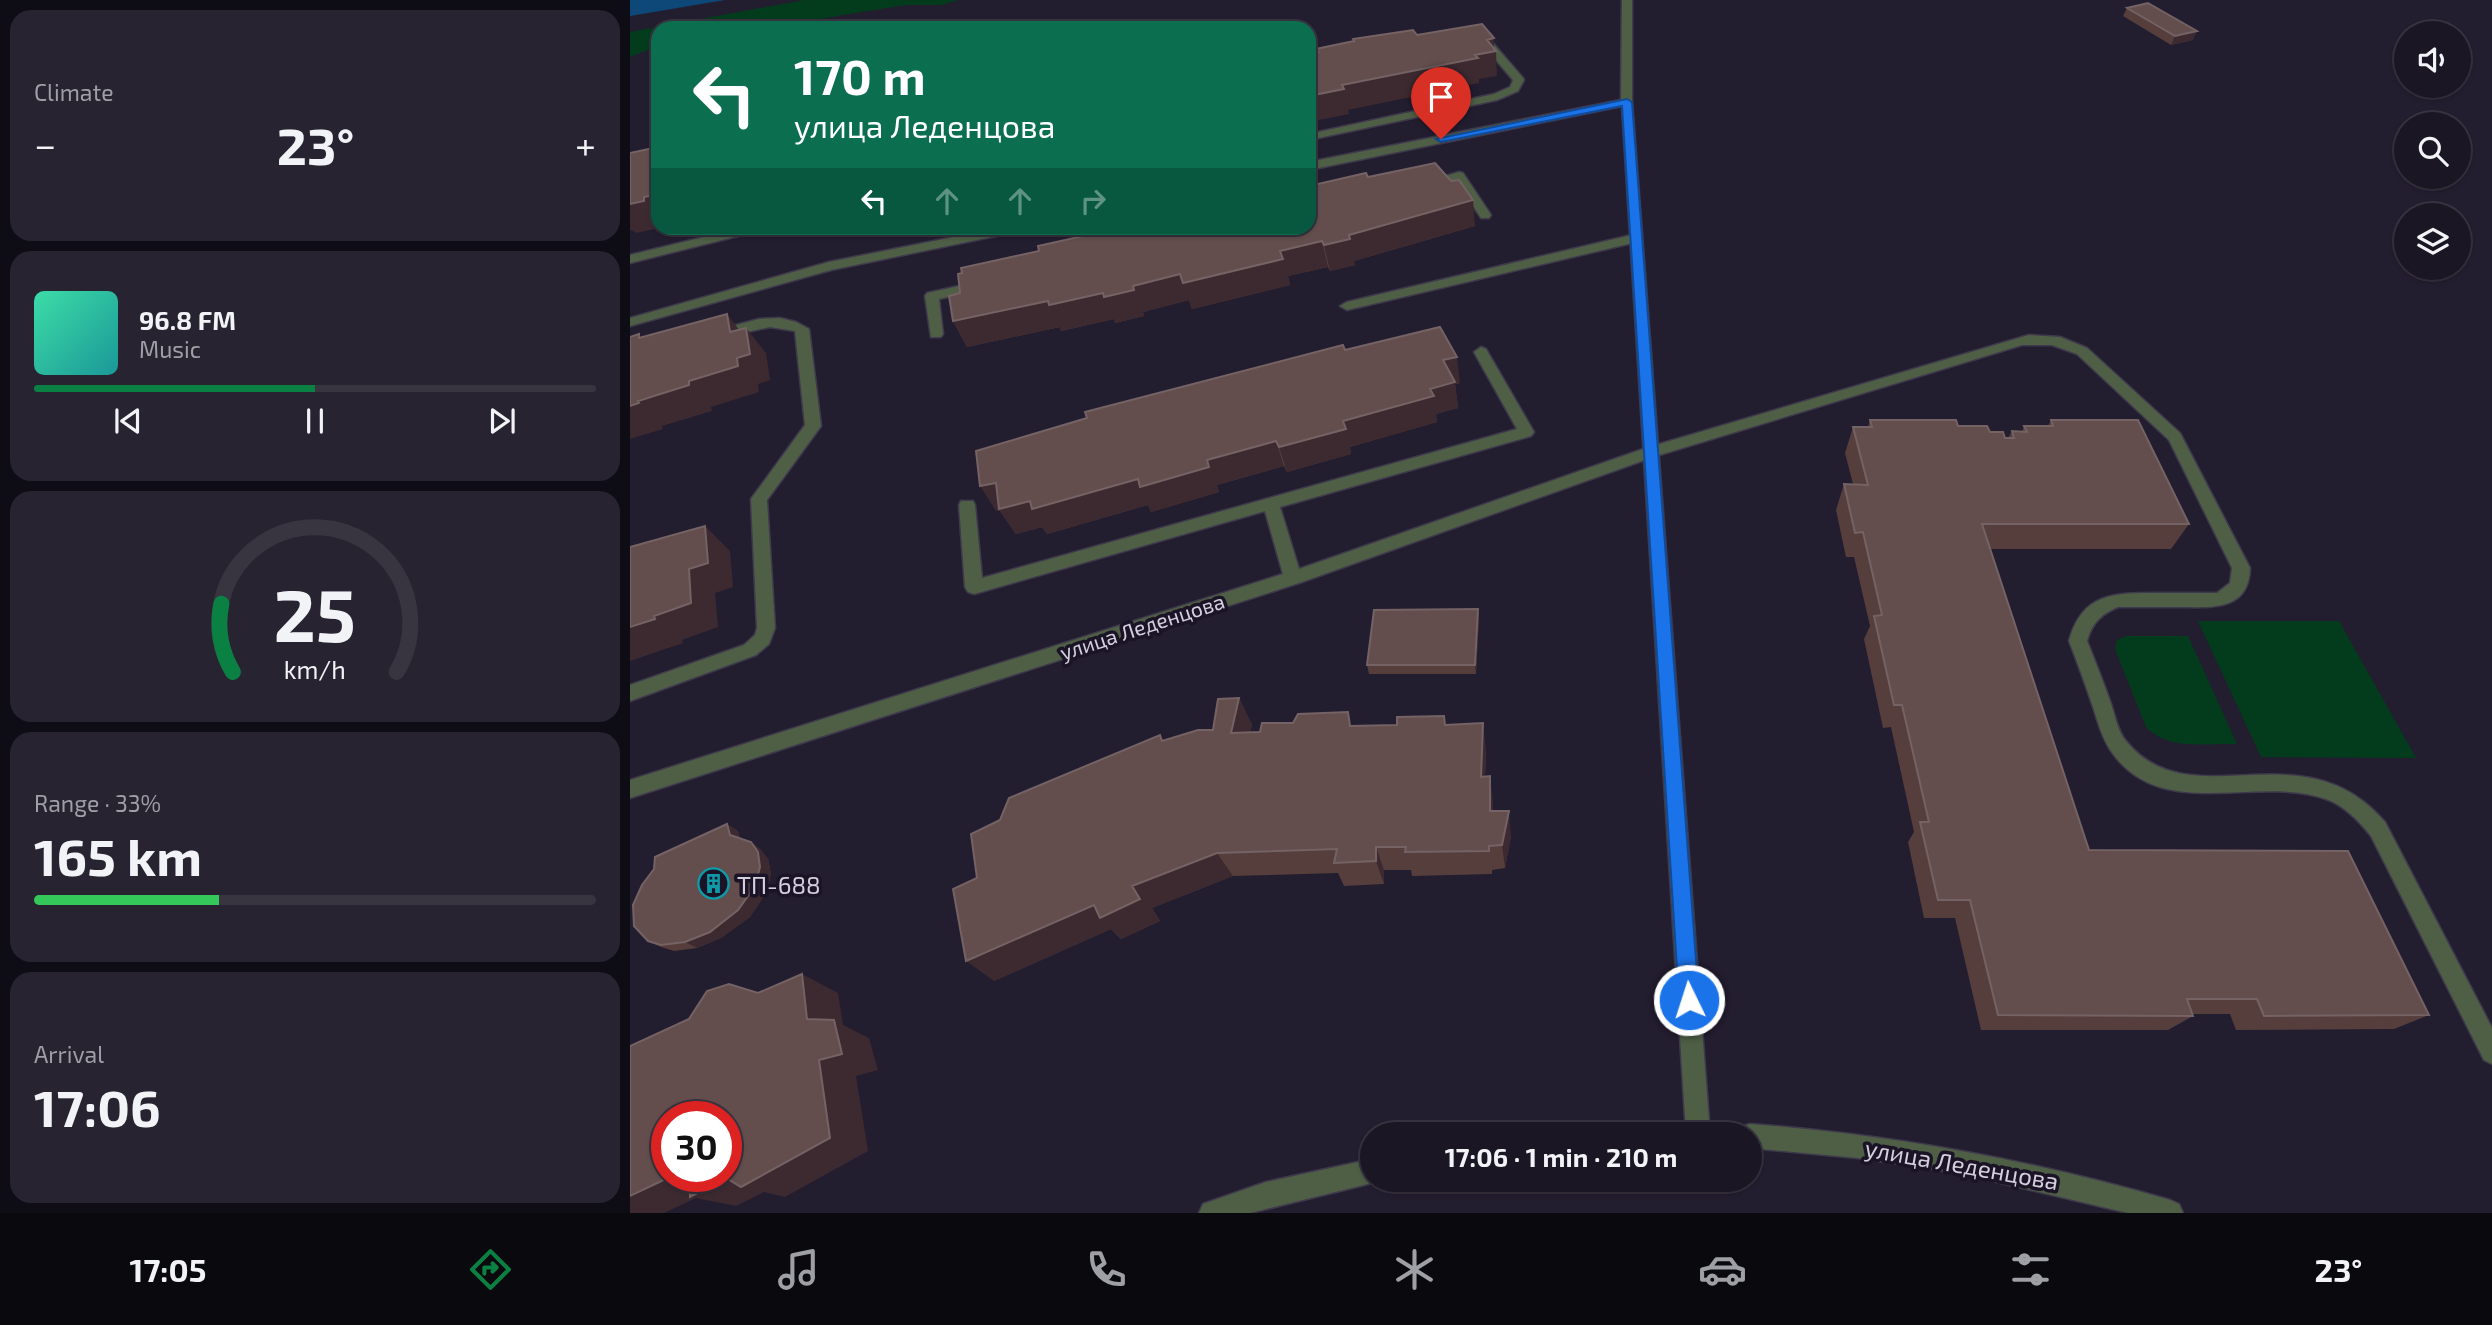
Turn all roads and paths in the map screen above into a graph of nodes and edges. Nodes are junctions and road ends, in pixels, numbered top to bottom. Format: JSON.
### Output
{"nodes":[{"id":1,"x":1627,"y":0,"type":"edge"},
{"id":2,"x":1472,"y":26,"type":"edge"},
{"id":3,"x":1627,"y":102,"type":"junction"},
{"id":4,"x":1316,"y":136,"type":"edge"},
{"id":5,"x":1316,"y":165,"type":"edge"},
{"id":6,"x":1418,"y":185,"type":"edge"},
{"id":7,"x":1485,"y":215,"type":"dead end"},
{"id":8,"x":726,"y":235,"type":"edge"},
{"id":9,"x":982,"y":235,"type":"edge"},
{"id":10,"x":1636,"y":238,"type":"junction"},
{"id":11,"x":630,"y":259,"type":"edge"},
{"id":12,"x":1000,"y":281,"type":"edge"},
{"id":13,"x":1347,"y":306,"type":"dead end"},
{"id":14,"x":630,"y":322,"type":"edge"},
{"id":15,"x":936,"y":334,"type":"dead end"},
{"id":16,"x":704,"y":338,"type":"edge"},
{"id":17,"x":1481,"y":352,"type":"dead end"},
{"id":18,"x":1651,"y":452,"type":"junction"},
{"id":19,"x":1271,"y":504,"type":"junction"},
{"id":20,"x":967,"y":505,"type":"dead end"},
{"id":21,"x":1293,"y":578,"type":"junction"},
{"id":22,"x":630,"y":693,"type":"edge"},
{"id":23,"x":630,"y":789,"type":"edge"},
{"id":24,"x":2492,"y":1052,"type":"edge"},
{"id":25,"x":1696,"y":1122,"type":"edge"},
{"id":26,"x":1762,"y":1137,"type":"edge"},
{"id":27,"x":1360,"y":1174,"type":"edge"},
{"id":28,"x":1212,"y":1213,"type":"edge"},
{"id":29,"x":2170,"y":1213,"type":"edge"}],
"edges":[{"from":1,"to":3,"type":"street"},
{"from":2,"to":4,"type":"street"},
{"from":3,"to":5,"type":"street"},
{"from":3,"to":10,"type":"street"},
{"from":6,"to":7,"type":"street"},
{"from":8,"to":11,"type":"street"},
{"from":9,"to":14,"type":"street"},
{"from":10,"to":13,"type":"street"},
{"from":10,"to":18,"type":"street"},
{"from":12,"to":15,"type":"street"},
{"from":16,"to":22,"type":"street"},
{"from":17,"to":19,"type":"street"},
{"from":18,"to":21,"type":"street","name":"улица Леденцова"},
{"from":18,"to":24,"type":"street","name":"улица Леденцова"},
{"from":18,"to":25,"type":"street"},
{"from":19,"to":20,"type":"street"},
{"from":19,"to":21,"type":"street"},
{"from":21,"to":23,"type":"street","name":"улица Леденцова"},
{"from":26,"to":29,"type":"street","name":"улица Леденцова"},
{"from":27,"to":28,"type":"street"}]}
